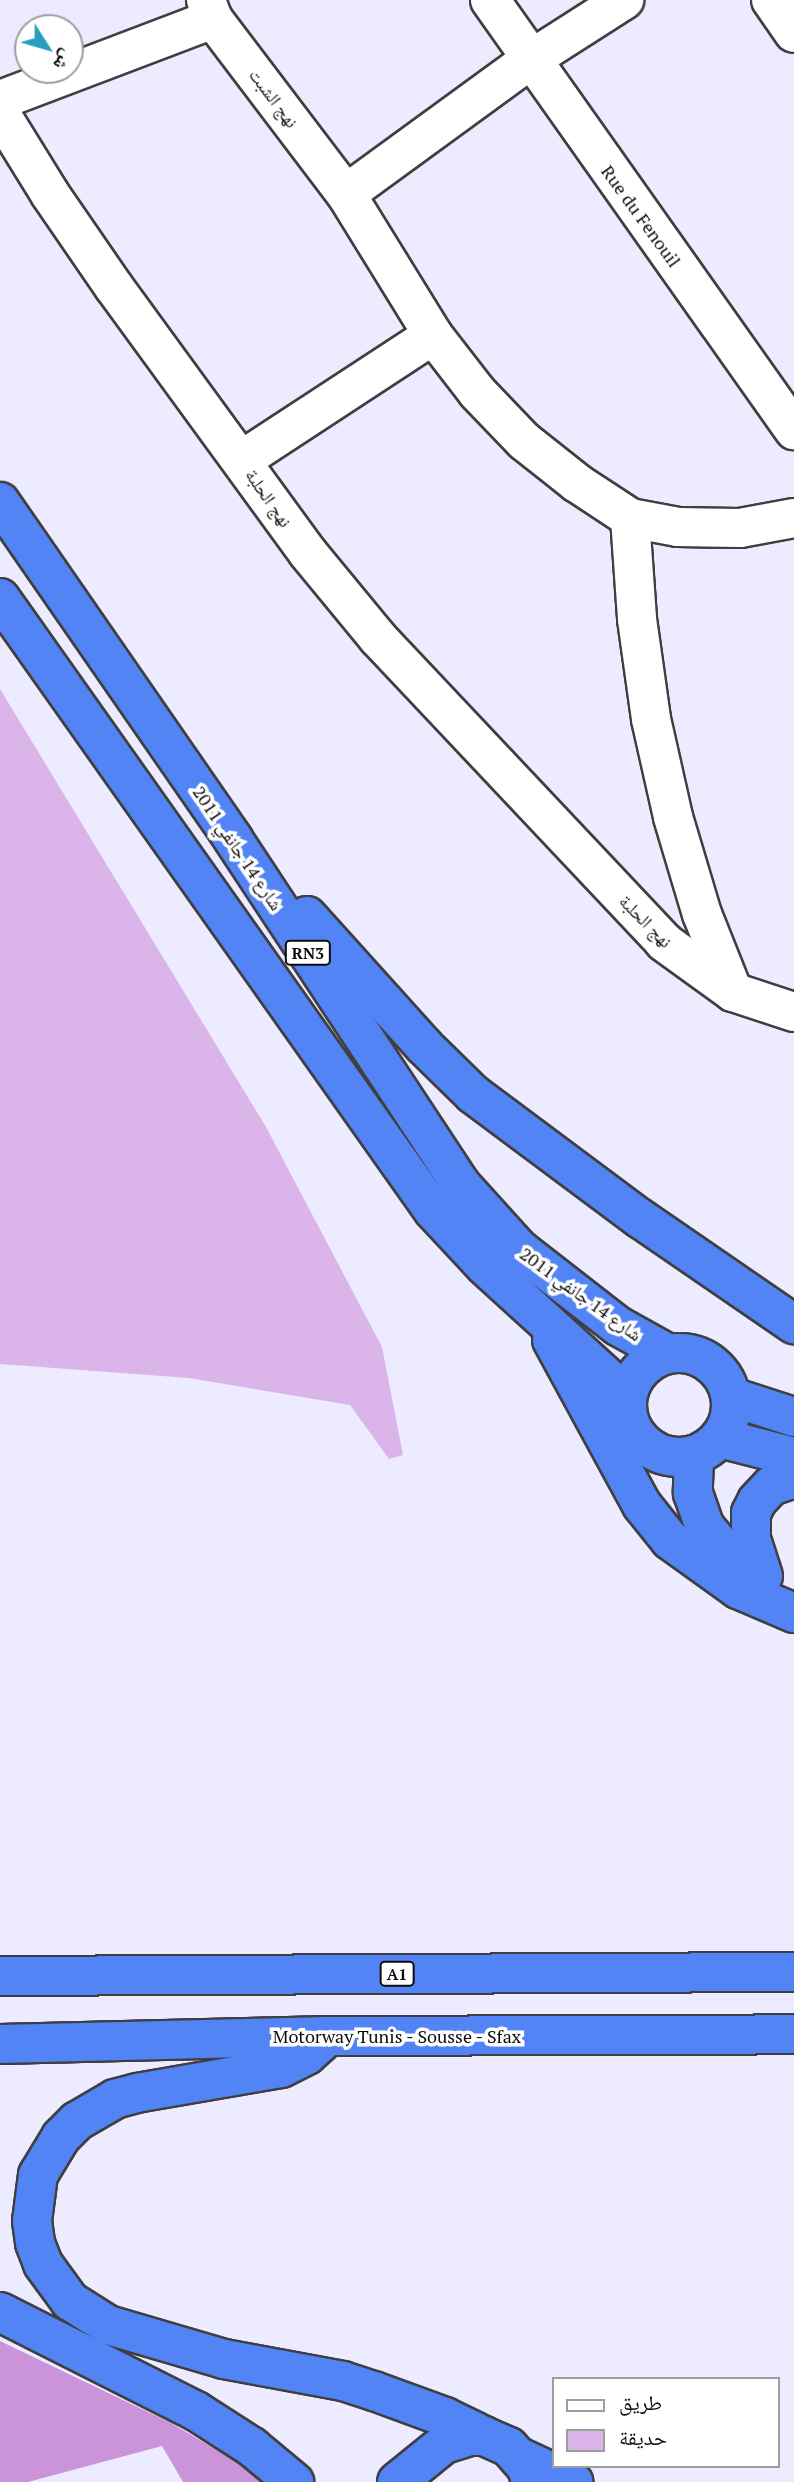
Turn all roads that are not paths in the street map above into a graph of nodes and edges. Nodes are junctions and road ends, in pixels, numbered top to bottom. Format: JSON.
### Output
{"nodes":[{"id":1,"x":491,"y":0,"type":"edge"},
{"id":2,"x":624,"y":0,"type":"edge"},
{"id":3,"x":771,"y":0,"type":"edge"},
{"id":4,"x":210,"y":9,"type":"edge"},
{"id":5,"x":794,"y":33,"type":"edge"},
{"id":6,"x":530,"y":60,"type":"junction"},
{"id":7,"x":0,"y":100,"type":"edge"},
{"id":8,"x":0,"y":113,"type":"edge"},
{"id":9,"x":346,"y":194,"type":"junction"},
{"id":10,"x":433,"y":335,"type":"junction"},
{"id":11,"x":794,"y":430,"type":"edge"},
{"id":12,"x":242,"y":460,"type":"junction"},
{"id":13,"x":0,"y":502,"type":"edge"},
{"id":14,"x":630,"y":518,"type":"junction"},
{"id":15,"x":794,"y":518,"type":"edge"},
{"id":16,"x":0,"y":598,"type":"edge"},
{"id":17,"x":233,"y":839,"type":"junction"},
{"id":18,"x":702,"y":914,"type":"junction"},
{"id":19,"x":664,"y":942,"type":"junction"},
{"id":20,"x":733,"y":992,"type":"junction"},
{"id":21,"x":794,"y":1012,"type":"edge"},
{"id":22,"x":523,"y":1301,"type":"junction"},
{"id":23,"x":794,"y":1324,"type":"edge"},
{"id":24,"x":667,"y":1353,"type":"junction"},
{"id":25,"x":627,"y":1395,"type":"junction"},
{"id":26,"x":732,"y":1397,"type":"junction"},
{"id":27,"x":794,"y":1417,"type":"edge"},
{"id":28,"x":707,"y":1447,"type":"junction"},
{"id":29,"x":794,"y":1457,"type":"edge"},
{"id":30,"x":794,"y":1478,"type":"edge"},
{"id":31,"x":778,"y":1581,"type":"edge"},
{"id":32,"x":794,"y":1613,"type":"edge"},
{"id":33,"x":794,"y":1972,"type":"edge"},
{"id":34,"x":0,"y":1976,"type":"edge"},
{"id":35,"x":794,"y":2034,"type":"edge"},
{"id":36,"x":328,"y":2036,"type":"junction"},
{"id":37,"x":0,"y":2044,"type":"edge"},
{"id":38,"x":0,"y":2312,"type":"edge"},
{"id":39,"x":484,"y":2436,"type":"junction"},
{"id":40,"x":525,"y":2469,"type":"edge"},
{"id":41,"x":294,"y":2482,"type":"edge"},
{"id":42,"x":397,"y":2482,"type":"edge"},
{"id":43,"x":573,"y":2482,"type":"edge"}],
"edges":[{"from":1,"to":6,"type":"street","name":"Rue du Fenouil"},
{"from":2,"to":6,"type":"street"},
{"from":3,"to":5,"type":"street"},
{"from":4,"to":7,"type":"street"},
{"from":4,"to":9,"type":"street","name":"نهج الشبت"},
{"from":6,"to":9,"type":"street"},
{"from":6,"to":11,"type":"street","name":"Rue du Fenouil"},
{"from":8,"to":12,"type":"street","name":"نهج الحلبة"},
{"from":9,"to":10,"type":"street"},
{"from":10,"to":12,"type":"street"},
{"from":10,"to":14,"type":"street"},
{"from":12,"to":19,"type":"street","name":"نهج الحلبة"},
{"from":13,"to":17,"type":"highway","name":"شارع 14 جانفي 2011","number":"RN3"},
{"from":14,"to":15,"type":"street"},
{"from":14,"to":18,"type":"street"},
{"from":16,"to":22,"type":"highway","name":"شارع 14 جانفي 2011","number":"RN3"},
{"from":17,"to":23,"type":"highway"},
{"from":17,"to":24,"type":"highway","name":"شارع 14 جانفي 2011","number":"RN3"},
{"from":18,"to":19,"type":"street"},
{"from":18,"to":20,"type":"street"},
{"from":19,"to":20,"type":"street","name":"نهج الحلبة"},
{"from":20,"to":21,"type":"street","name":"نهج الحلبة"},
{"from":22,"to":25,"type":"highway","name":"شارع 14 جانفي 2011","number":"RN3"},
{"from":22,"to":32,"type":"highway"},
{"from":24,"to":25,"type":"highway","name":"شارع 14 جانفي 2011"},
{"from":24,"to":26,"type":"highway","name":"شارع 14 جانفي 2011","number":"RN3"},
{"from":25,"to":28,"type":"highway"},
{"from":26,"to":27,"type":"highway"},
{"from":26,"to":28,"type":"highway"},
{"from":28,"to":29,"type":"highway"},
{"from":28,"to":31,"type":"highway"},
{"from":30,"to":31,"type":"highway"},
{"from":33,"to":34,"type":"highway","number":"A1"},
{"from":35,"to":36,"type":"highway","name":"Motorway Tunis - Sousse - Sfax"},
{"from":36,"to":37,"type":"highway","name":"Motorway Tunis - Sousse - Sfax"},
{"from":36,"to":39,"type":"highway"},
{"from":38,"to":41,"type":"highway"},
{"from":39,"to":40,"type":"highway"},
{"from":39,"to":42,"type":"highway"},
{"from":40,"to":43,"type":"highway"}]}
